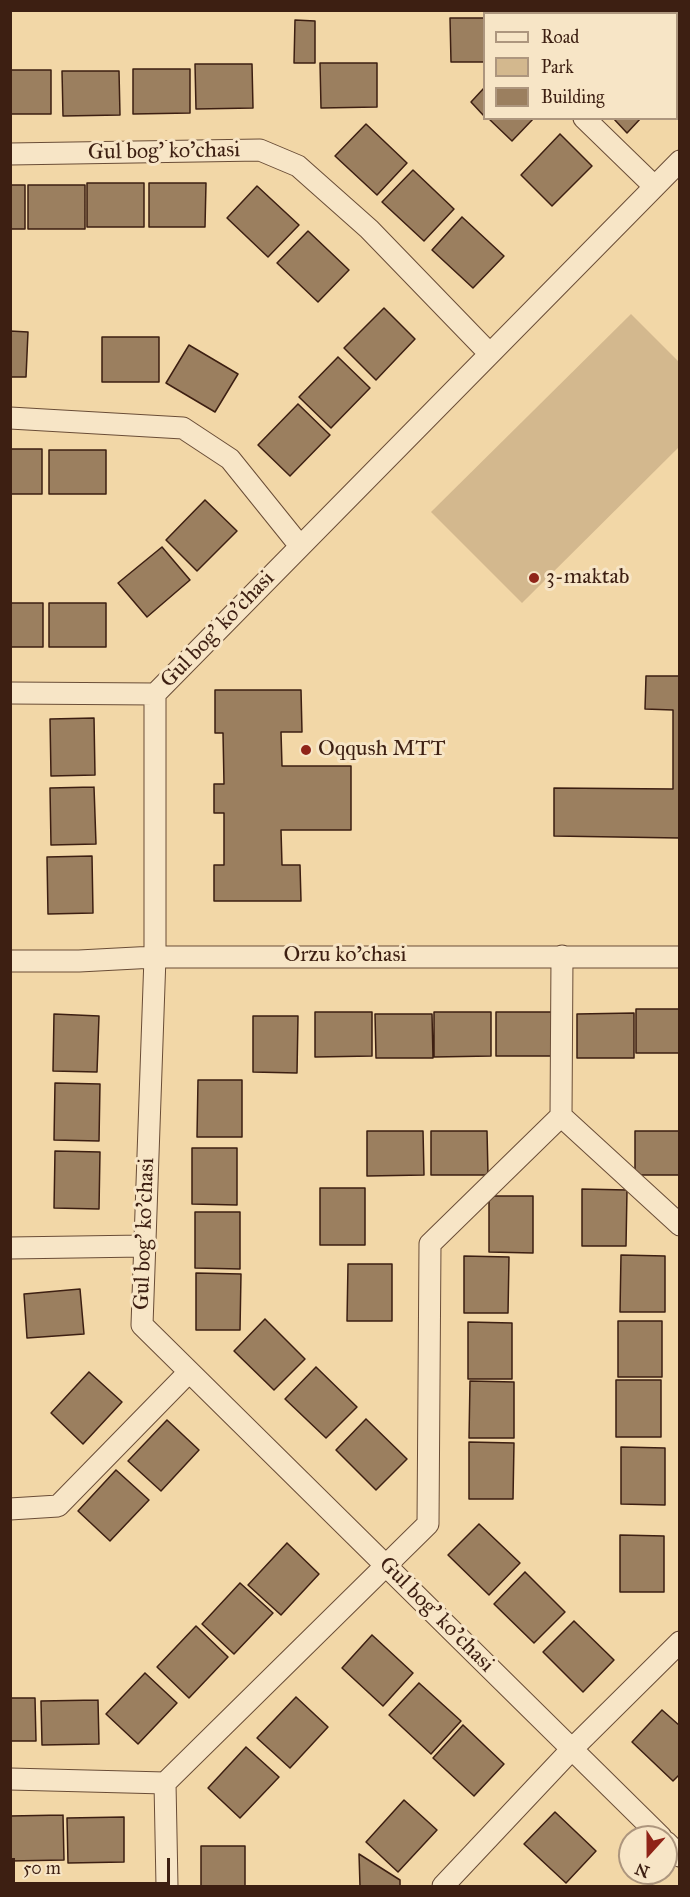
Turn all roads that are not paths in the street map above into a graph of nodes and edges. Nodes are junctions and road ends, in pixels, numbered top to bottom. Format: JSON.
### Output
{"nodes":[{"id":1,"x":586,"y":120,"type":"edge"},
{"id":2,"x":10,"y":154,"type":"edge"},
{"id":3,"x":680,"y":161,"type":"edge"},
{"id":4,"x":654,"y":186,"type":"junction"},
{"id":5,"x":489,"y":353,"type":"junction"},
{"id":6,"x":10,"y":418,"type":"edge"},
{"id":7,"x":300,"y":546,"type":"junction"},
{"id":8,"x":10,"y":693,"type":"edge"},
{"id":9,"x":155,"y":694,"type":"junction"},
{"id":10,"x":562,"y":956,"type":"junction"},
{"id":11,"x":155,"y":957,"type":"junction"},
{"id":12,"x":680,"y":957,"type":"edge"},
{"id":13,"x":10,"y":961,"type":"edge"},
{"id":14,"x":561,"y":1116,"type":"junction"},
{"id":15,"x":680,"y":1225,"type":"edge"},
{"id":16,"x":143,"y":1246,"type":"junction"},
{"id":17,"x":10,"y":1248,"type":"edge"},
{"id":18,"x":189,"y":1372,"type":"junction"},
{"id":19,"x":10,"y":1509,"type":"edge"},
{"id":20,"x":386,"y":1566,"type":"junction"},
{"id":21,"x":680,"y":1642,"type":"edge"},
{"id":22,"x":572,"y":1749,"type":"junction"},
{"id":23,"x":10,"y":1779,"type":"edge"},
{"id":24,"x":165,"y":1782,"type":"junction"},
{"id":25,"x":649,"y":1825,"type":"edge"},
{"id":26,"x":167,"y":1887,"type":"edge"},
{"id":27,"x":444,"y":1887,"type":"edge"}],
"edges":[{"from":1,"to":4,"type":"street"},
{"from":2,"to":5,"type":"street","name":"Gul bog' ko'chasi"},
{"from":3,"to":4,"type":"street","name":"Gul bog' ko'chasi"},
{"from":4,"to":5,"type":"street","name":"Gul bog' ko'chasi"},
{"from":5,"to":7,"type":"street","name":"Gul bog' ko'chasi"},
{"from":6,"to":7,"type":"street"},
{"from":7,"to":9,"type":"street","name":"Gul bog' ko'chasi"},
{"from":8,"to":9,"type":"street"},
{"from":9,"to":11,"type":"street","name":"Gul bog' ko'chasi"},
{"from":10,"to":11,"type":"street","name":"Orzu ko'chasi"},
{"from":10,"to":12,"type":"street","name":"Orzu ko'chasi"},
{"from":10,"to":14,"type":"street"},
{"from":11,"to":13,"type":"street","name":"Orzu ko'chasi"},
{"from":11,"to":16,"type":"street","name":"Gul bog' ko'chasi"},
{"from":14,"to":15,"type":"street"},
{"from":14,"to":20,"type":"street"},
{"from":16,"to":17,"type":"street"},
{"from":16,"to":18,"type":"street","name":"Gul bog' ko'chasi"},
{"from":18,"to":19,"type":"street"},
{"from":18,"to":20,"type":"street","name":"Gul bog' ko'chasi"},
{"from":20,"to":22,"type":"street","name":"Gul bog' ko'chasi"},
{"from":20,"to":24,"type":"street"},
{"from":21,"to":22,"type":"street"},
{"from":22,"to":25,"type":"street","name":"Gul bog' ko'chasi"},
{"from":22,"to":27,"type":"street"},
{"from":23,"to":24,"type":"street"},
{"from":24,"to":26,"type":"street"}]}
